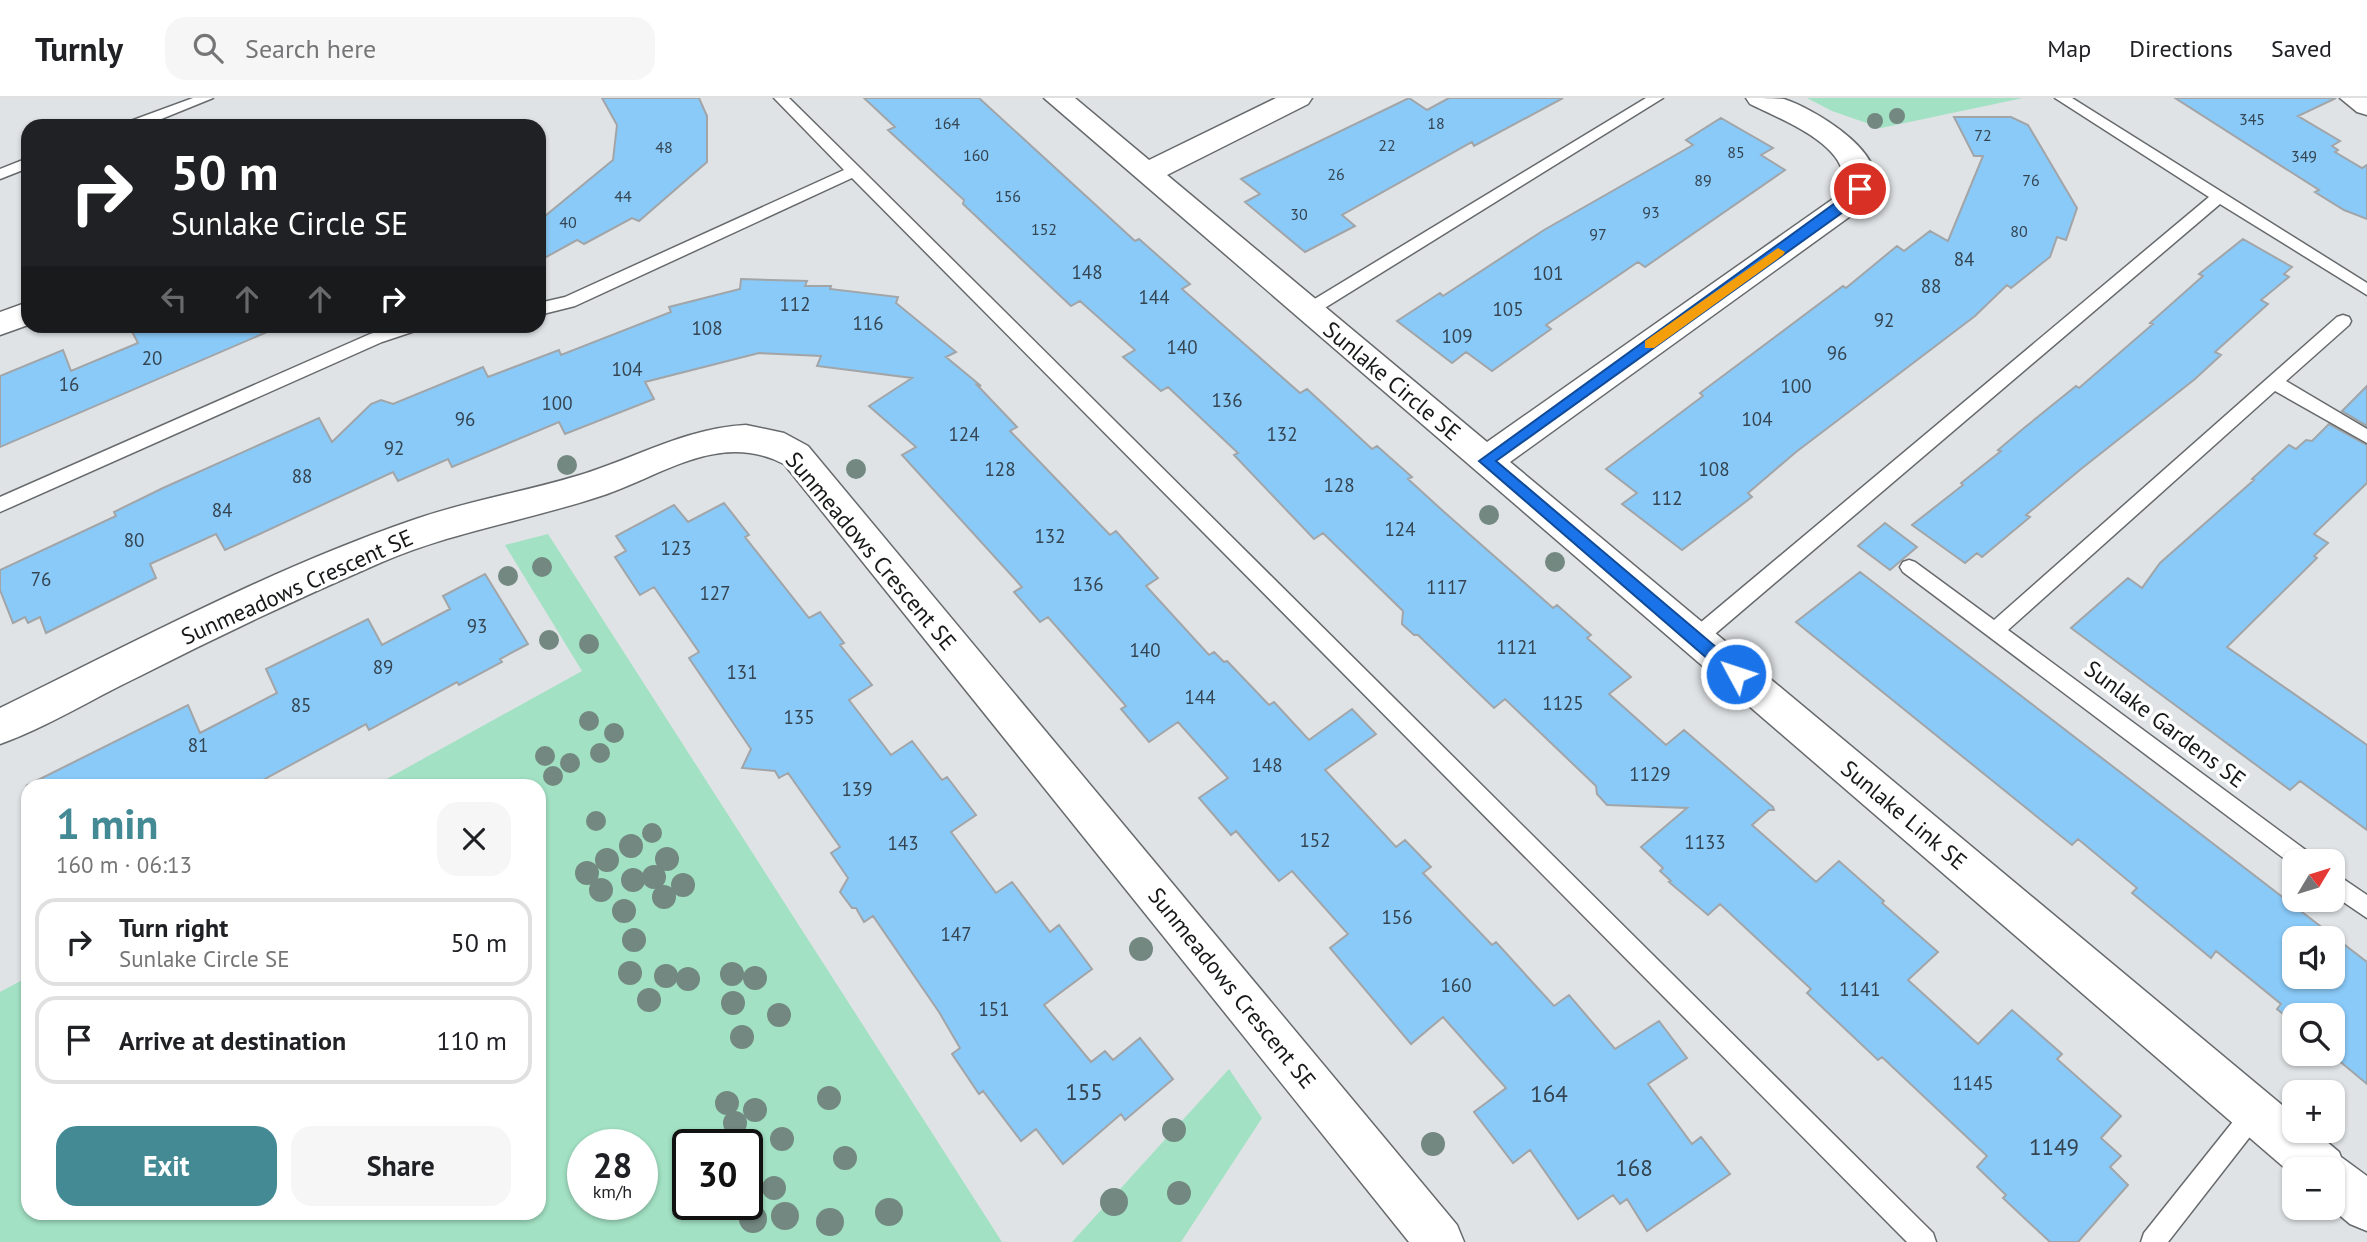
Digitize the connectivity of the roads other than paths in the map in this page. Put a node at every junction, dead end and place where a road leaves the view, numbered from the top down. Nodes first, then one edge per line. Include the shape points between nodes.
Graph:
1 (206, 98) edge
2 (781, 98) edge
3 (1058, 98) edge
4 (1298, 98) edge
5 (1656, 98) edge
6 (1760, 98) edge
7 (2062, 98) edge
8 (2354, 98) edge
9 (2367, 106) edge
10 (149, 119) edge
11 (21, 166) edge
12 (855, 171) junction
13 (1147, 173) junction
14 (0, 174) edge
15 (2219, 197) junction
16 (2367, 290) edge
17 (546, 307) edge
18 (1309, 310) junction
19 (21, 316) edge
20 (2343, 321) dead end
21 (0, 324) edge
22 (391, 333) edge
23 (2274, 382) junction
24 (2367, 437) edge
25 (1486, 461) junction
26 (0, 505) edge
27 (1909, 567) dead end
28 (1995, 629) junction
29 (1695, 639) junction
30 (0, 727) edge
31 (2288, 849) edge
32 (2345, 892) edge
33 (2367, 908) edge
34 (2255, 1112) junction
35 (2308, 1157) edge
36 (2345, 1188) edge
37 (2367, 1207) edge
38 (1440, 1242) edge
39 (1924, 1242) edge
40 (2153, 1242) edge

1 - 10 lane
2 - 12 lane
3 - 13 street, Sunlake Circle SE
4 - 13 street
5 - 18 lane
6 - 25 street via 1843,145 1863,178 1852,200
7 - 15 lane
8 - 9 street
11 - 14 lane
12 - 17 lane via 569,302
12 - 39 lane
13 - 18 street, Sunlake Circle SE
15 - 16 lane
15 - 29 lane
18 - 25 street, Sunlake Circle SE
19 - 21 street
20 - 23 lane
22 - 26 lane
23 - 24 lane
23 - 28 lane
25 - 29 street, Sunlake Link SE
27 - 28 lane, Sunlake Gardens SE
28 - 31 lane, Sunlake Gardens SE
29 - 34 street, Sunlake Link SE
30 - 38 street, Sunmeadows Crescent SE via 351,559 442,525 592,485 705,442 732,436 760,437 796,455
32 - 33 lane
34 - 35 street, Sunlake Link SE
34 - 40 lane
36 - 37 street

